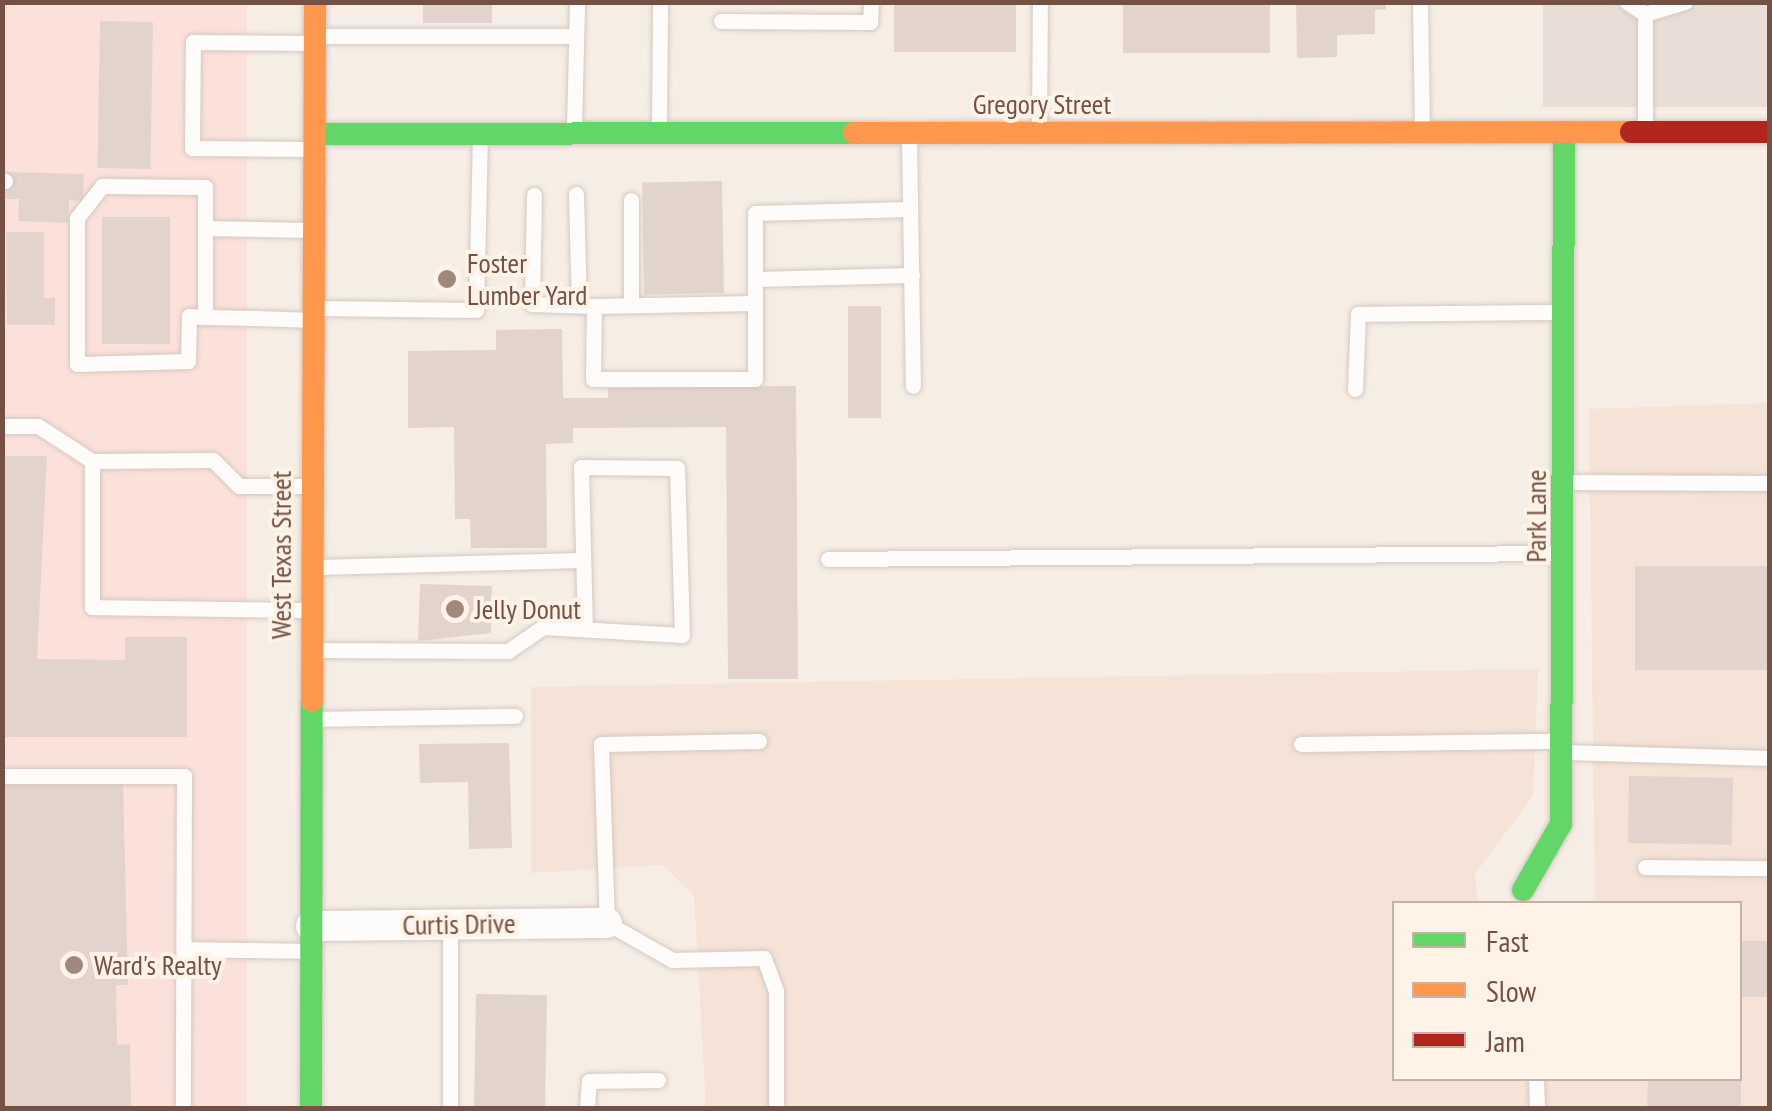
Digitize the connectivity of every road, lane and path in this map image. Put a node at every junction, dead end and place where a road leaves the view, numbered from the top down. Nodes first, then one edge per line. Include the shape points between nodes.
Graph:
1 (315, 2) edge
2 (576, 2) edge
3 (660, 2) edge
4 (871, 2) edge
5 (1040, 2) edge
6 (1420, 2) edge
7 (1626, 2) edge
8 (1686, 2) edge
9 (1646, 14) junction
10 (721, 21) dead end
11 (576, 36) junction
12 (315, 40) junction
13 (1422, 132) junction
14 (1564, 132) junction
15 (1645, 132) junction
16 (1770, 132) edge
17 (480, 134) junction
18 (574, 134) junction
19 (660, 134) junction
20 (909, 134) junction
21 (1039, 134) junction
22 (315, 142) junction
23 (84, 182) dead end
24 (102, 186) junction
25 (576, 194) dead end
26 (534, 196) dead end
27 (631, 200) dead end
28 (910, 208) junction
29 (206, 228) junction
30 (314, 230) junction
31 (912, 275) junction
32 (755, 279) junction
33 (755, 303) junction
34 (630, 304) junction
35 (586, 305) junction
36 (1566, 312) junction
37 (313, 314) junction
38 (206, 317) junction
39 (914, 386) dead end
40 (1355, 390) dead end
41 (2, 426) edge
42 (92, 461) junction
43 (1566, 482) junction
44 (1770, 483) edge
45 (311, 486) junction
46 (1567, 552) junction
47 (828, 559) dead end
48 (583, 560) junction
49 (311, 568) junction
50 (311, 610) junction
51 (585, 629) junction
52 (311, 650) junction
53 (516, 716) dead end
54 (311, 719) junction
55 (759, 741) dead end
56 (1301, 744) dead end
57 (1564, 746) junction
58 (1770, 758) edge
59 (2, 776) edge
60 (1646, 867) dead end
61 (1770, 868) edge
62 (1531, 888) edge
63 (606, 922) junction
64 (450, 924) junction
65 (311, 939) junction
66 (184, 949) junction
67 (658, 1080) dead end
68 (1536, 1081) edge
69 (184, 1108) edge
70 (310, 1108) edge
71 (450, 1108) edge
72 (587, 1108) edge
73 (776, 1108) edge
74 (1536, 1108) edge

1 - 12 street, West Texas Street
2 - 11 lane
3 - 19 lane
4 - 10 lane via 870,22
5 - 21 lane
6 - 13 lane
7 - 9 lane
8 - 9 lane
9 - 15 lane
11 - 12 lane
11 - 18 lane
12 - 22 street, West Texas Street
12 - 22 lane via 193,42 192,148
13 - 14 street, Gregory Street
13 - 21 street, Gregory Street
14 - 15 street, Gregory Street
14 - 36 street, Park Lane
15 - 16 street, Gregory Street
17 - 18 street, Gregory Street
17 - 22 street, Gregory Street
17 - 37 lane via 476,310
18 - 19 street, Gregory Street
19 - 20 street, Gregory Street
20 - 21 street, Gregory Street
20 - 28 lane
22 - 30 street, West Texas Street
23 - 24 lane
24 - 29 lane via 206,187
24 - 38 lane via 77,218 77,364 188,361 190,316
25 - 35 lane
26 - 35 lane via 532,304
27 - 34 lane
28 - 31 lane
28 - 32 lane via 755,213
29 - 30 lane
29 - 38 lane
30 - 37 street, West Texas Street
31 - 32 lane
31 - 39 lane
32 - 33 lane
33 - 34 lane
33 - 35 lane via 755,379 593,379
34 - 35 lane
36 - 40 lane via 1358,314
36 - 43 street, Park Lane
37 - 38 lane
37 - 45 street, West Texas Street
41 - 42 lane via 38,426
42 - 45 lane via 214,460 239,486
42 - 50 lane via 92,607
43 - 44 lane
43 - 46 street, Park Lane
45 - 49 street, West Texas Street
46 - 47 lane
46 - 57 street, Park Lane
48 - 49 lane
48 - 51 lane
48 - 51 lane via 581,466 677,468 682,635
49 - 50 street, West Texas Street
50 - 52 street, West Texas Street
51 - 52 lane via 542,627 508,651
52 - 54 street, West Texas Street
53 - 54 lane
54 - 65 street, West Texas Street
55 - 63 lane via 601,744
56 - 57 lane
57 - 58 lane
57 - 62 street, Park Lane via 1560,824
59 - 66 lane via 184,776
60 - 61 lane
63 - 64 street, Curtis Drive
63 - 73 lane via 672,960 764,958 776,991
64 - 65 street, Curtis Drive
64 - 71 lane
65 - 66 lane
65 - 70 street, West Texas Street
66 - 69 lane
67 - 72 lane via 589,1081
68 - 74 lane

